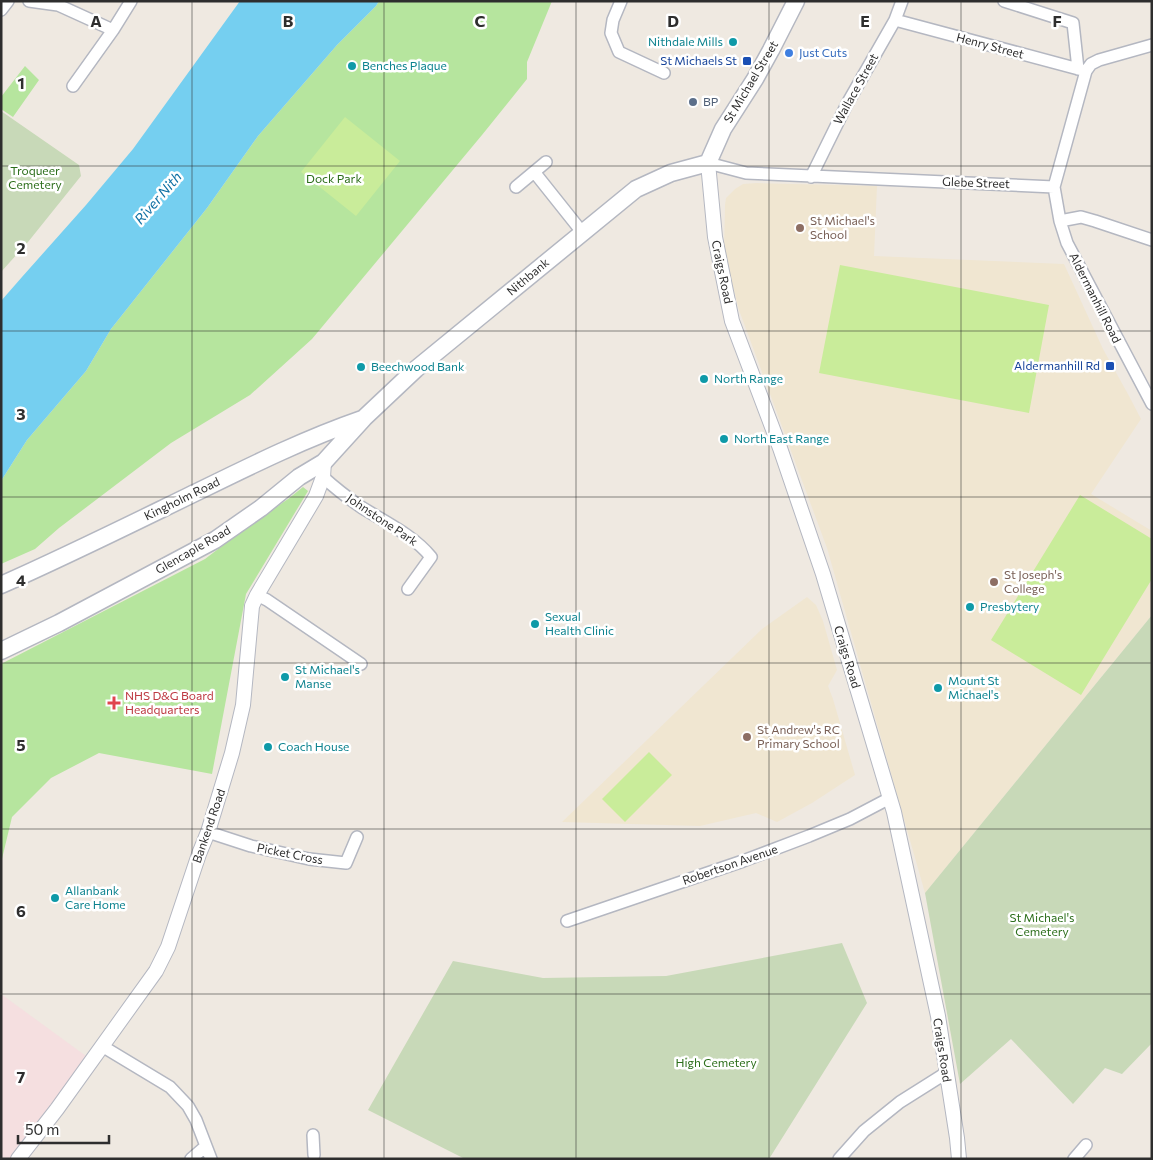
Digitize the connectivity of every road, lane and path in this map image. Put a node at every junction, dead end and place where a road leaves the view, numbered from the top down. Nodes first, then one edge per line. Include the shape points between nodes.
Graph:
1 (8, 1) edge
2 (29, 1) edge
3 (131, 1) edge
4 (621, 1) edge
5 (796, 1) edge
6 (902, 1) edge
7 (1004, 1) edge
8 (1, 10) edge
9 (895, 20) junction
10 (113, 30) junction
11 (1152, 45) edge
12 (1082, 70) junction
13 (664, 73) dead end
14 (73, 86) dead end
15 (546, 162) dead end
16 (708, 163) junction
17 (535, 173) junction
18 (811, 177) junction
19 (1054, 187) junction
20 (516, 188) dead end
21 (1060, 221) junction
22 (582, 232) junction
23 (1152, 240) edge
24 (1152, 404) edge
25 (364, 418) junction
26 (324, 470) junction
27 (1, 585) edge
28 (408, 589) dead end
29 (257, 595) junction
30 (1, 651) edge
31 (362, 664) dead end
32 (890, 798) junction
33 (208, 832) junction
34 (357, 837) dead end
35 (567, 921) dead end
36 (102, 1046) junction
37 (946, 1073) junction
38 (314, 1135) dead end
39 (1086, 1145) dead end
40 (206, 1146) junction
41 (314, 1158) edge
42 (18, 1159) edge
43 (191, 1159) edge
44 (211, 1159) edge
45 (839, 1159) edge
46 (959, 1159) edge
47 (1074, 1159) edge

1 - 8 street
2 - 10 street via 58,5
3 - 10 street
4 - 13 street via 610,33 619,52
5 - 16 main road, St Michael Street via 759,72 723,129
6 - 9 street, Wallace Street
7 - 12 street via 1073,23
9 - 12 street, Henry Street
9 - 18 street, Wallace Street via 847,104
10 - 14 street
11 - 12 street via 1099,60
12 - 19 street
15 - 17 street
16 - 18 street, Glebe Street via 746,173
16 - 22 main road, Nithbank via 671,173 636,189
16 - 32 street, Craigs Road via 715,237 732,321 823,574
17 - 20 street
17 - 22 street
18 - 19 street, Glebe Street
19 - 21 street, Aldermanhill Road
21 - 23 street via 1081,217
21 - 24 street, Aldermanhill Road via 1067,243
22 - 25 main road, Nithbank via 416,369
25 - 26 main road, Glencaple Road
25 - 27 main road, Kingholm Road via 246,468
26 - 28 street, Johnstone Park via 360,506 395,527 431,557
26 - 29 street, Bankend Road via 316,496
26 - 30 main road, Glencaple Road via 300,477 215,540
29 - 31 street
29 - 33 street, Bankend Road via 252,606 243,705
32 - 35 street, Robertson Avenue via 809,836
32 - 37 street, Craigs Road via 938,1016
33 - 34 street, Picket Cross via 251,846 309,859 346,863
33 - 36 street, Bankend Road via 156,971
36 - 40 street via 170,1087 188,1106
36 - 42 street, Bankend Road
37 - 45 street via 900,1102 864,1131
37 - 46 street, Craigs Road
38 - 41 street
39 - 47 street
40 - 43 street
40 - 44 street

